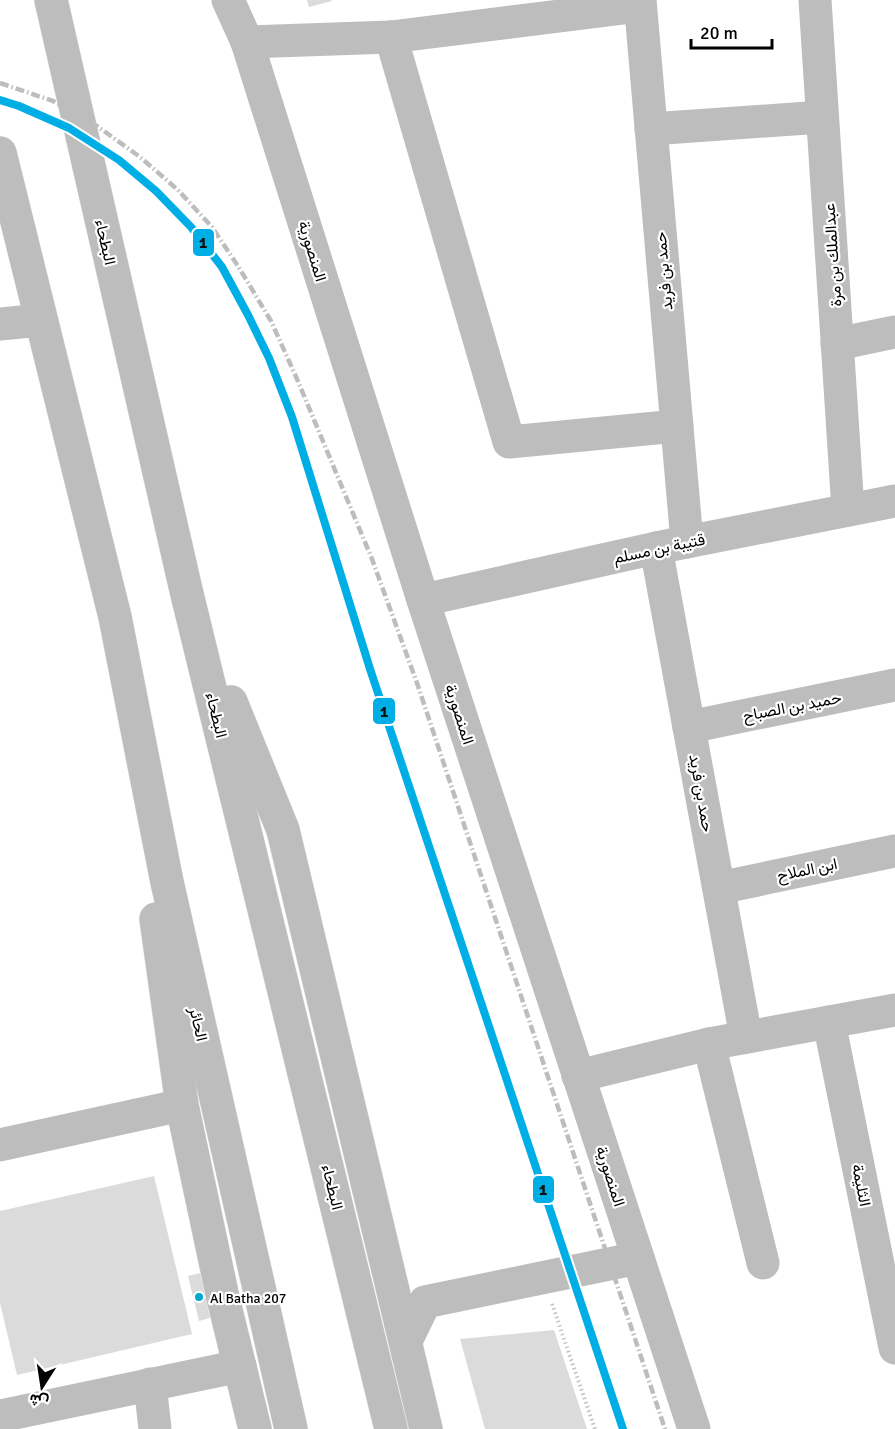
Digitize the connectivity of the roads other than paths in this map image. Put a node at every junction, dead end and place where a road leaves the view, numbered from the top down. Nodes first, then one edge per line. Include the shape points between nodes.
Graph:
1 (51, 0) edge
2 (228, 0) edge
3 (815, 0) edge
4 (640, 3) edge
5 (579, 7) edge
6 (530, 10) edge
7 (392, 37) junction
8 (247, 42) junction
9 (822, 117) junction
10 (651, 129) junction
11 (2, 167) edge
12 (41, 320) junction
13 (0, 324) edge
14 (895, 332) edge
15 (837, 344) junction
16 (677, 426) junction
17 (895, 501) edge
18 (848, 510) junction
19 (672, 545) junction
20 (186, 590) junction
21 (423, 600) junction
22 (115, 617) junction
23 (895, 685) edge
24 (689, 727) junction
25 (895, 851) edge
26 (719, 888) junction
27 (895, 1010) edge
28 (829, 1022) junction
29 (746, 1037) junction
30 (709, 1044) junction
31 (578, 1076) junction
32 (182, 1105) junction
33 (0, 1145) edge
34 (638, 1258) junction
35 (763, 1263) dead end
36 (406, 1341) junction
37 (895, 1348) edge
38 (240, 1366) junction
39 (150, 1384) junction
40 (0, 1416) edge
41 (155, 1429) edge
42 (255, 1429) edge
43 (291, 1429) edge
44 (392, 1429) edge
45 (426, 1429) edge
46 (694, 1429) edge

1 - 20 street, البطحاء
2 - 8 street, المنصورية
3 - 9 street, عبدالملك بن مرة
4 - 5 street
4 - 10 street, حمد بن فريد
5 - 6 street
6 - 7 street
7 - 8 street
7 - 16 street via 509,442
8 - 21 street, المنصورية
9 - 10 street
9 - 15 street, عبدالملك بن مرة
10 - 16 street, حمد بن فريد
11 - 12 street
12 - 13 street
12 - 22 street
14 - 15 street
15 - 18 street, عبدالملك بن مرة
16 - 19 street, حمد بن فريد
17 - 18 street, قتيبة بن مسلم
18 - 19 street, قتيبة بن مسلم
19 - 21 street, قتيبة بن مسلم
19 - 24 street, حمد بن فريد
20 - 36 street via 283,831
20 - 44 street, البطحاء
21 - 31 street, المنصورية
22 - 32 street
22 - 43 street, الحائر via 167,882
23 - 24 street, حميد بن الصباح
24 - 26 street, حمد بن فريد
25 - 26 street, ابن الملاح
26 - 29 street, حمد بن فريد
27 - 28 street
28 - 29 street
28 - 37 street, الثليمة
29 - 30 street
30 - 31 street
30 - 35 street
31 - 34 street, المنصورية
32 - 33 street
32 - 38 street
34 - 36 street via 425,1302
34 - 46 street, المنصورية
36 - 45 street
38 - 39 street
38 - 42 street
39 - 40 street
39 - 41 street

